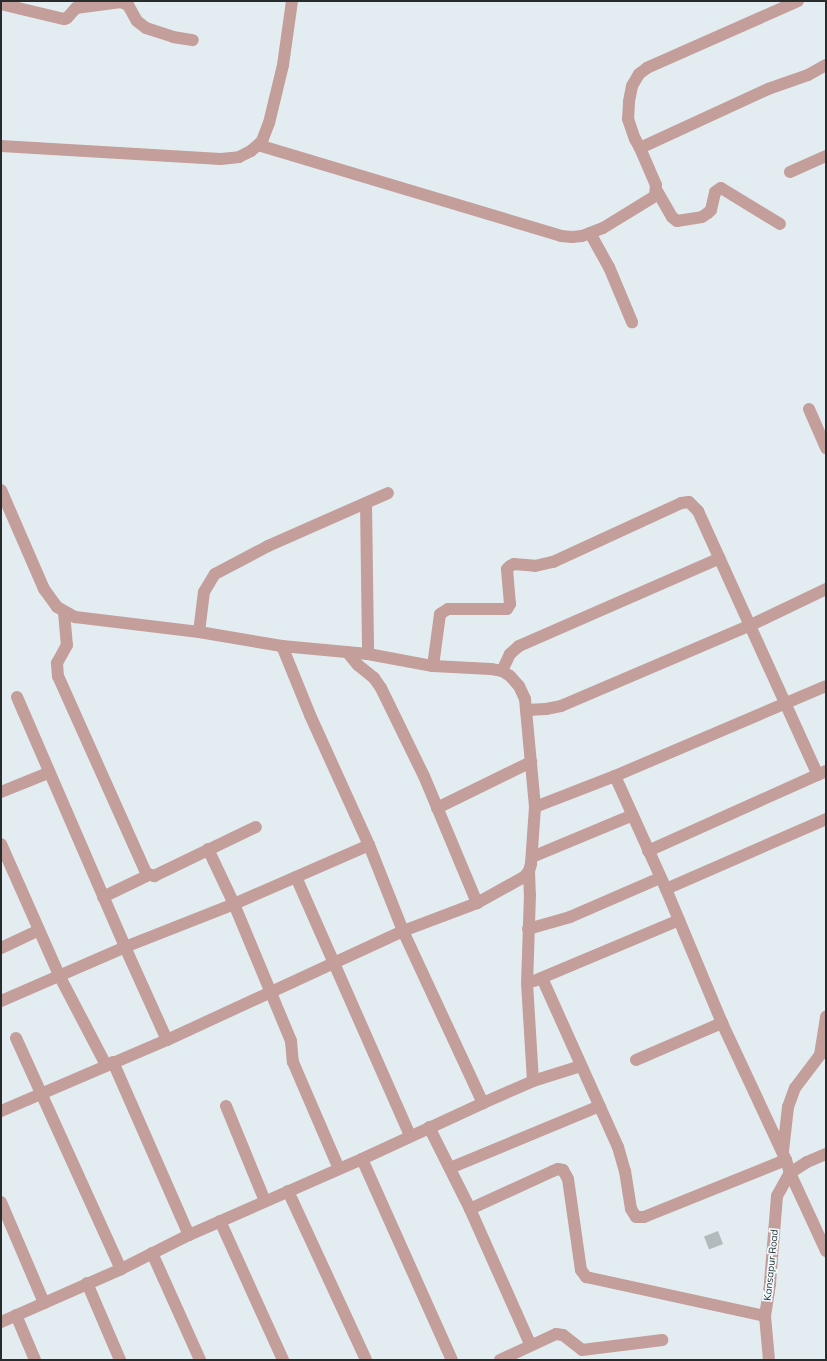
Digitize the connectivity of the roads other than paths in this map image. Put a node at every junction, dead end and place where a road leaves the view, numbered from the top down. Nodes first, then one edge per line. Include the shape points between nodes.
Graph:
1 (292, 1) edge
2 (798, 1) edge
3 (1, 4) edge
4 (193, 40) dead end
5 (825, 67) edge
6 (258, 145) junction
7 (1, 146) edge
8 (640, 148) junction
9 (826, 156) edge
10 (790, 172) dead end
11 (657, 191) junction
12 (780, 224) dead end
13 (590, 233) junction
14 (632, 322) dead end
15 (808, 409) dead end
16 (826, 448) edge
17 (1, 490) edge
18 (388, 493) dead end
19 (366, 503) junction
20 (720, 558) junction
21 (826, 589) edge
22 (64, 612) junction
23 (751, 625) junction
24 (199, 632) junction
25 (282, 646) junction
26 (346, 652) junction
27 (368, 654) junction
28 (433, 666) junction
29 (502, 671) junction
30 (826, 686) edge
31 (16, 698) dead end
32 (786, 703) junction
33 (526, 710) junction
34 (531, 762) junction
35 (48, 773) junction
36 (822, 773) edge
37 (615, 776) junction
38 (1, 792) edge
39 (534, 807) junction
40 (437, 808) junction
41 (633, 815) junction
42 (826, 819) edge
43 (256, 827) dead end
44 (1, 844) edge
45 (369, 845) junction
46 (208, 849) junction
47 (648, 851) junction
48 (532, 857) junction
49 (6, 869) edge
50 (529, 871) junction
51 (149, 875) junction
52 (296, 877) junction
53 (660, 878) junction
54 (666, 889) junction
55 (103, 897) junction
56 (477, 903) junction
57 (234, 904) junction
58 (679, 920) junction
59 (528, 929) junction
60 (39, 930) junction
61 (403, 931) junction
62 (125, 947) junction
63 (1, 948) edge
64 (333, 963) junction
65 (60, 977) junction
66 (542, 978) junction
67 (527, 983) junction
68 (270, 992) junction
69 (1, 1001) edge
70 (826, 1016) edge
71 (722, 1023) junction
72 (16, 1038) dead end
73 (167, 1040) junction
74 (636, 1060) dead end
75 (109, 1064) junction
76 (581, 1066) junction
77 (533, 1081) junction
78 (40, 1093) junction
79 (483, 1103) junction
80 (226, 1106) dead end
81 (600, 1106) junction
82 (1, 1111) edge
83 (429, 1127) junction
84 (410, 1136) junction
85 (826, 1154) edge
86 (785, 1157) junction
87 (362, 1159) junction
88 (450, 1168) junction
89 (339, 1169) junction
90 (790, 1173) junction
91 (288, 1191) junction
92 (265, 1201) junction
93 (1, 1202) edge
94 (470, 1209) junction
95 (220, 1221) junction
96 (189, 1235) junction
97 (826, 1252) edge
98 (152, 1253) junction
99 (121, 1268) junction
100 (87, 1283) junction
101 (44, 1302) junction
102 (16, 1315) junction
103 (765, 1316) junction
104 (1, 1322) edge
105 (662, 1340) dead end
106 (530, 1344) junction
107 (35, 1360) edge
108 (120, 1360) edge
109 (200, 1360) edge
110 (283, 1360) edge
111 (366, 1360) edge
112 (452, 1360) edge
113 (500, 1360) edge
114 (769, 1360) edge

1 - 6 street via 283,65 266,132
2 - 8 street via 647,68 639,74 632,86 628,119
3 - 4 street via 64,20 76,8 121,2 128,5 137,21 146,28
5 - 8 street via 768,89
6 - 7 street via 239,157 220,159
6 - 13 street via 561,236 572,237
8 - 11 street
9 - 10 street
11 - 12 street via 676,221 708,214 715,192 722,188
11 - 13 street via 652,199 604,228
13 - 14 street via 609,267
15 - 16 street
17 - 22 street via 44,589 57,607
18 - 19 street
19 - 24 street via 268,546 215,574 204,592
19 - 27 street
20 - 23 street
20 - 28 street via 698,511 686,502 553,562 535,566 512,564 507,569 510,604 507,609 448,609 440,614
20 - 29 street via 519,646 510,654
21 - 23 street
22 - 24 street via 75,617
22 - 51 street via 67,645 57,663 58,676 143,869
23 - 32 street
23 - 33 street via 561,706
24 - 25 street
25 - 26 street
25 - 45 street
26 - 27 street
26 - 40 street via 381,688
27 - 28 street
28 - 29 street
29 - 33 street via 519,686 525,699
30 - 32 street
31 - 35 street
32 - 36 street
32 - 37 street
33 - 34 street
34 - 39 street
34 - 40 street
35 - 38 street
35 - 55 street
36 - 47 street
37 - 39 street
37 - 41 street
39 - 48 street
40 - 56 street
41 - 47 street
41 - 48 street
42 - 54 street
43 - 46 street
44 - 49 street
45 - 52 street
45 - 61 street
46 - 51 street via 154,876
46 - 57 street
47 - 53 street
48 - 50 street
49 - 60 street
50 - 56 street via 524,877
50 - 59 street
51 - 55 street
52 - 57 street
52 - 64 street
53 - 54 street
53 - 59 street via 570,917
54 - 58 street
55 - 62 street
56 - 61 street
57 - 62 street
57 - 68 street
58 - 66 street
58 - 71 street
59 - 67 street
60 - 63 street
60 - 65 street
61 - 64 street
61 - 79 street
62 - 65 street
62 - 73 street
64 - 68 street
64 - 84 street
65 - 69 street
65 - 75 street
66 - 67 street
66 - 76 street
67 - 77 street
68 - 73 street
68 - 89 street via 291,1041 293,1062
70 - 86 street via 820,1055 795,1088 788,1107
71 - 74 street
71 - 86 street
72 - 78 street
73 - 75 street
75 - 78 street
75 - 96 street
76 - 77 street
76 - 81 street
77 - 79 street
78 - 82 street
78 - 99 street
79 - 83 street
80 - 92 street
81 - 86 street via 622,1160 631,1209 638,1218
81 - 88 street
83 - 84 street
83 - 88 street
84 - 87 street
85 - 90 street
86 - 90 street
87 - 89 street
87 - 112 street
88 - 94 street
89 - 91 street
90 - 97 street
90 - 103 street, Kansapur Road via 777,1196
91 - 92 street
91 - 111 street
92 - 95 street
93 - 101 street
94 - 103 street via 553,1171 563,1170 568,1179 581,1270 586,1277
94 - 106 street
95 - 96 street
95 - 110 street
96 - 98 street
98 - 99 street
98 - 109 street
99 - 100 street
100 - 101 street
100 - 108 street
101 - 102 street
102 - 104 street
102 - 107 street
103 - 114 street, Kansapur Road
105 - 106 street via 582,1350 563,1335 556,1334
106 - 113 street

